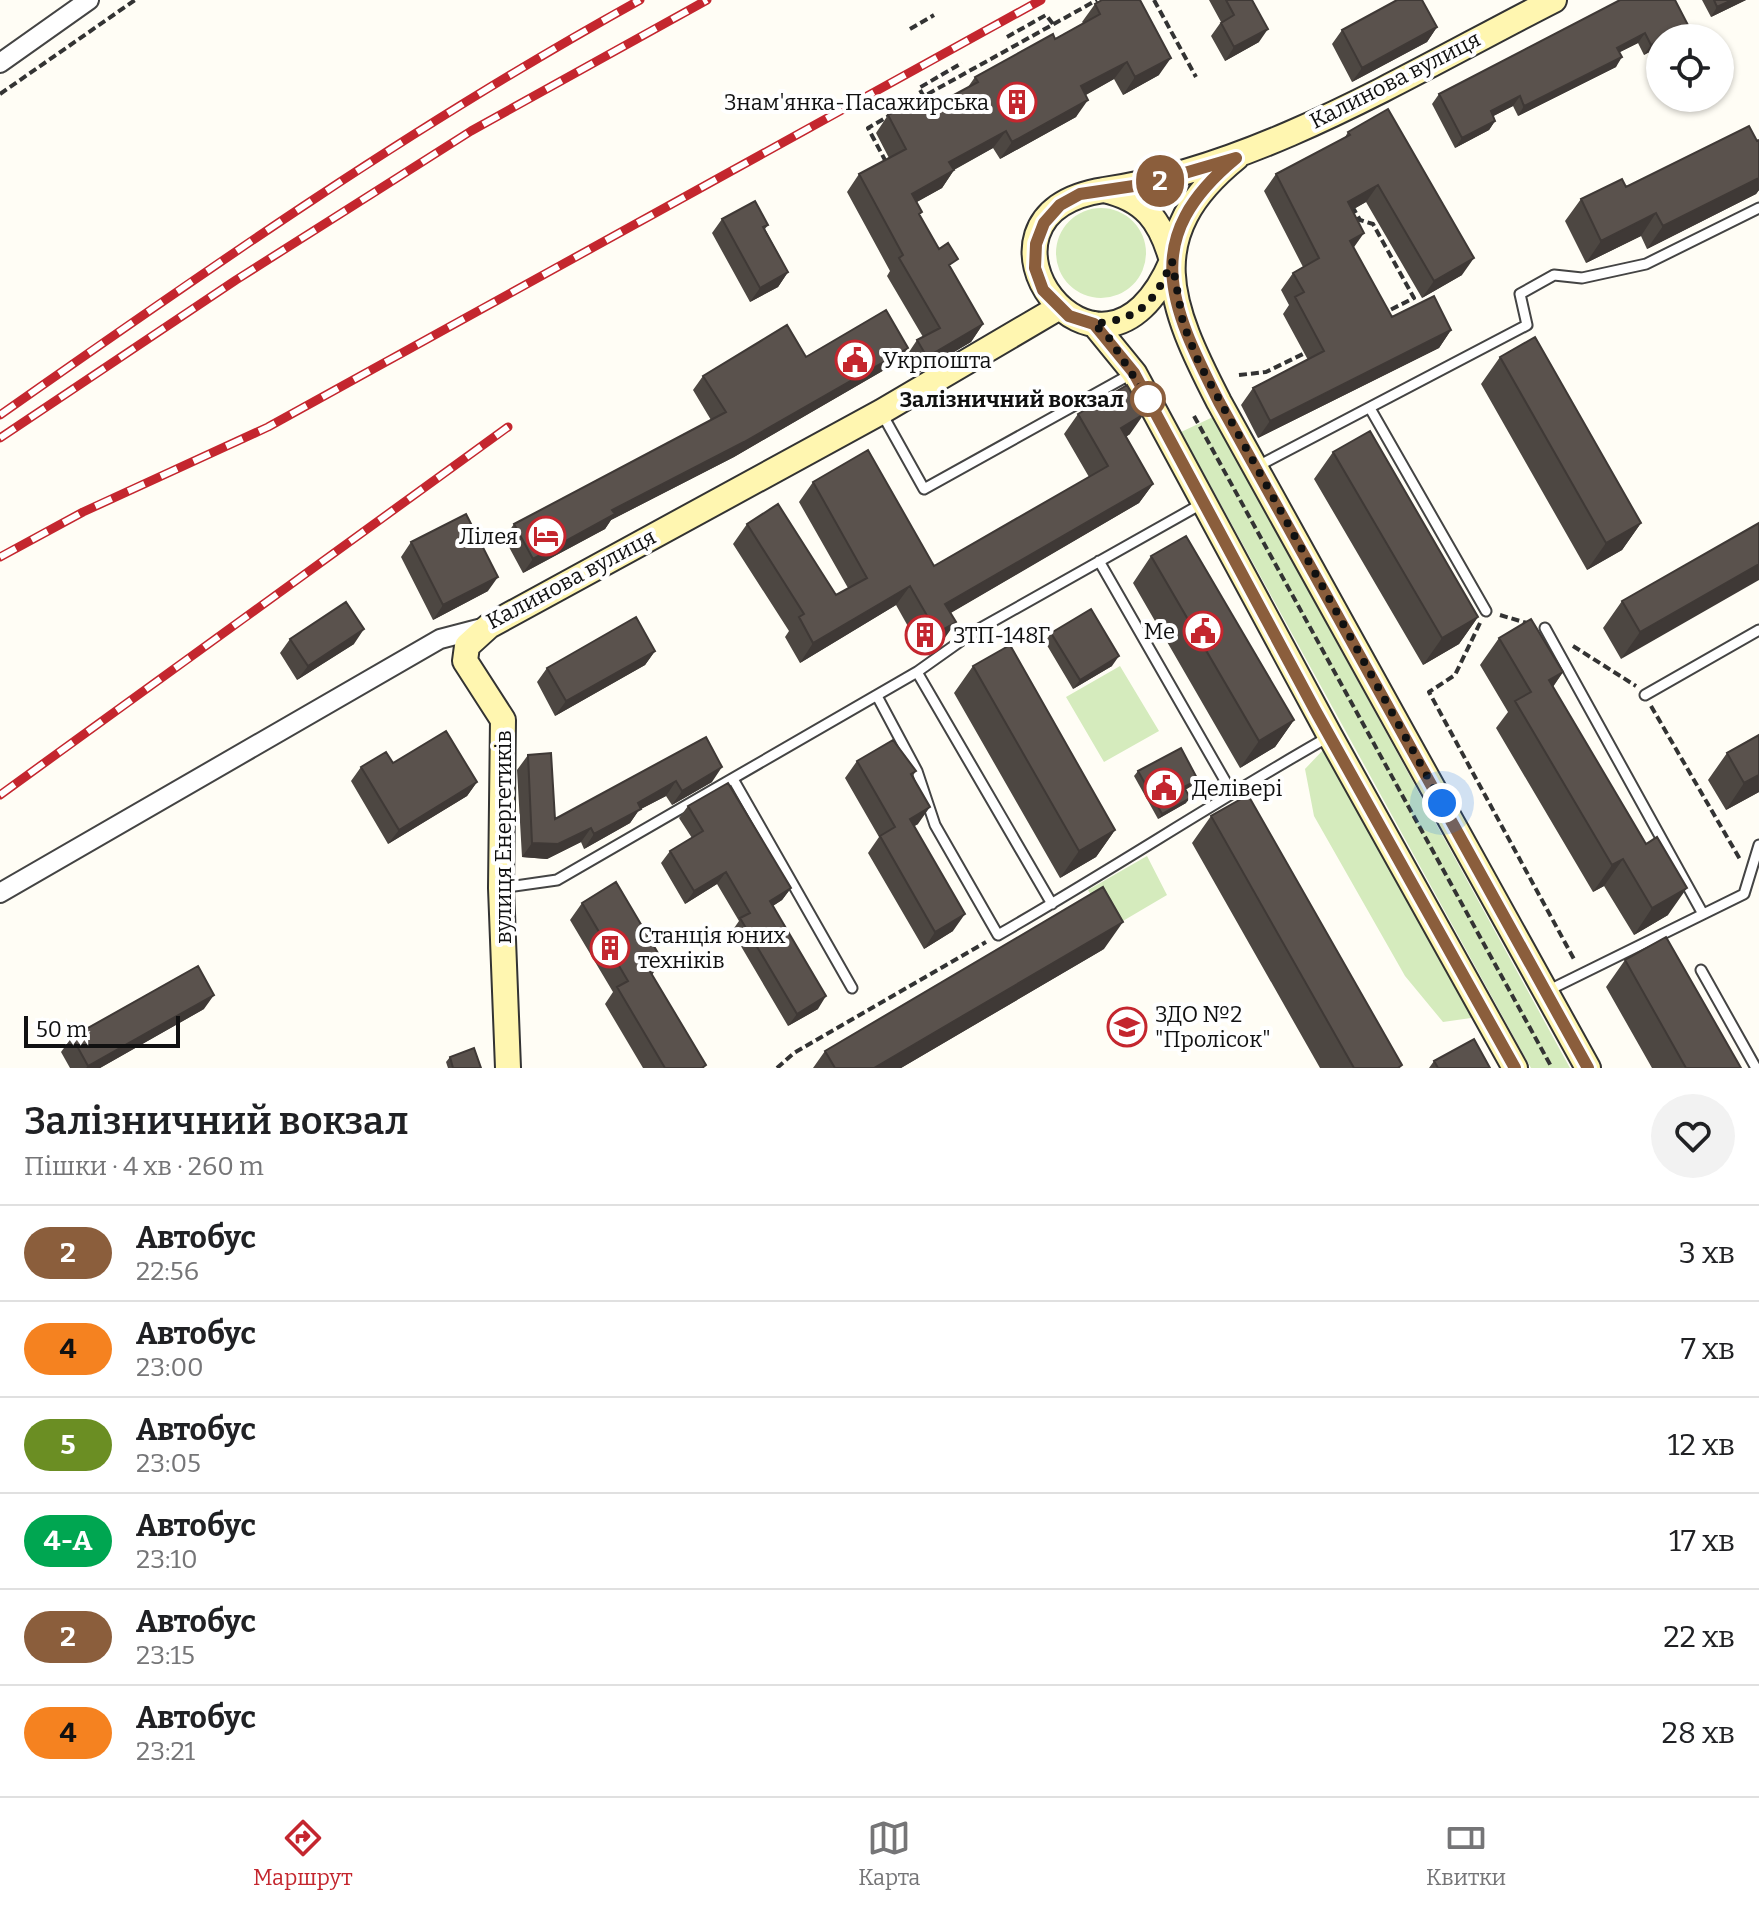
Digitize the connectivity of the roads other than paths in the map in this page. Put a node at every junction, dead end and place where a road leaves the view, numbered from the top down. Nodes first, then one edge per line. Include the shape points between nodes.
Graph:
1 (89, 0) edge
2 (1554, 0) edge
3 (0, 63) edge
4 (1236, 158) junction
5 (1104, 190) junction
6 (1759, 208) edge
7 (1172, 261) junction
8 (1058, 308) junction
9 (1094, 324) junction
10 (1527, 325) junction
11 (1534, 339) edge
12 (1134, 373) junction
13 (1371, 410) junction
14 (881, 412) junction
15 (1256, 467) junction
16 (1203, 503) junction
17 (1099, 561) junction
18 (1486, 611) road end
19 (489, 626) junction
20 (1545, 628) road end
21 (1759, 630) edge
22 (917, 672) junction
23 (1645, 695) road end
24 (877, 696) junction
25 (1330, 736) junction
26 (733, 779) junction
27 (1231, 791) junction
28 (1759, 845) edge
29 (501, 888) junction
30 (0, 893) edge
31 (1052, 904) junction
32 (1703, 914) junction
33 (1701, 970) dead end
34 (852, 988) dead end
35 (1547, 991) junction
36 (508, 1068) edge
37 (1515, 1068) edge
38 (1588, 1068) edge
39 (1756, 1068) edge

1 - 3 street
2 - 4 street, Калинова вулиця
4 - 5 street via 1147,184
4 - 7 street via 1190,203
5 - 7 street via 1123,194 1156,218
5 - 8 street via 1060,205 1040,233 1035,268 1043,290
6 - 10 lane via 1646,264 1582,278 1554,275 1520,294
7 - 9 street via 1150,303 1125,320
7 - 15 street via 1183,323 1199,363
8 - 9 street
8 - 14 street, Калинова вулиця
9 - 12 street
10 - 11 lane
10 - 13 lane
12 - 14 lane via 924,489
12 - 16 street
13 - 15 lane
13 - 18 lane
14 - 19 street, Калинова вулиця
15 - 35 street
16 - 17 lane
16 - 25 street
17 - 22 lane via 972,633
17 - 27 lane
19 - 29 street, вулиця Енергетиків via 467,646 465,661 503,720
19 - 30 street, Калинова вулиця via 440,639
20 - 32 lane
21 - 23 lane
22 - 24 lane
22 - 31 lane
24 - 26 lane
24 - 31 lane via 917,771 935,825 998,935
25 - 27 lane
25 - 37 street
26 - 29 lane via 557,880
26 - 34 lane
27 - 31 lane
28 - 32 lane via 1744,894
29 - 36 street, вулиця Енергетиків
32 - 35 lane
33 - 39 lane
35 - 38 street

